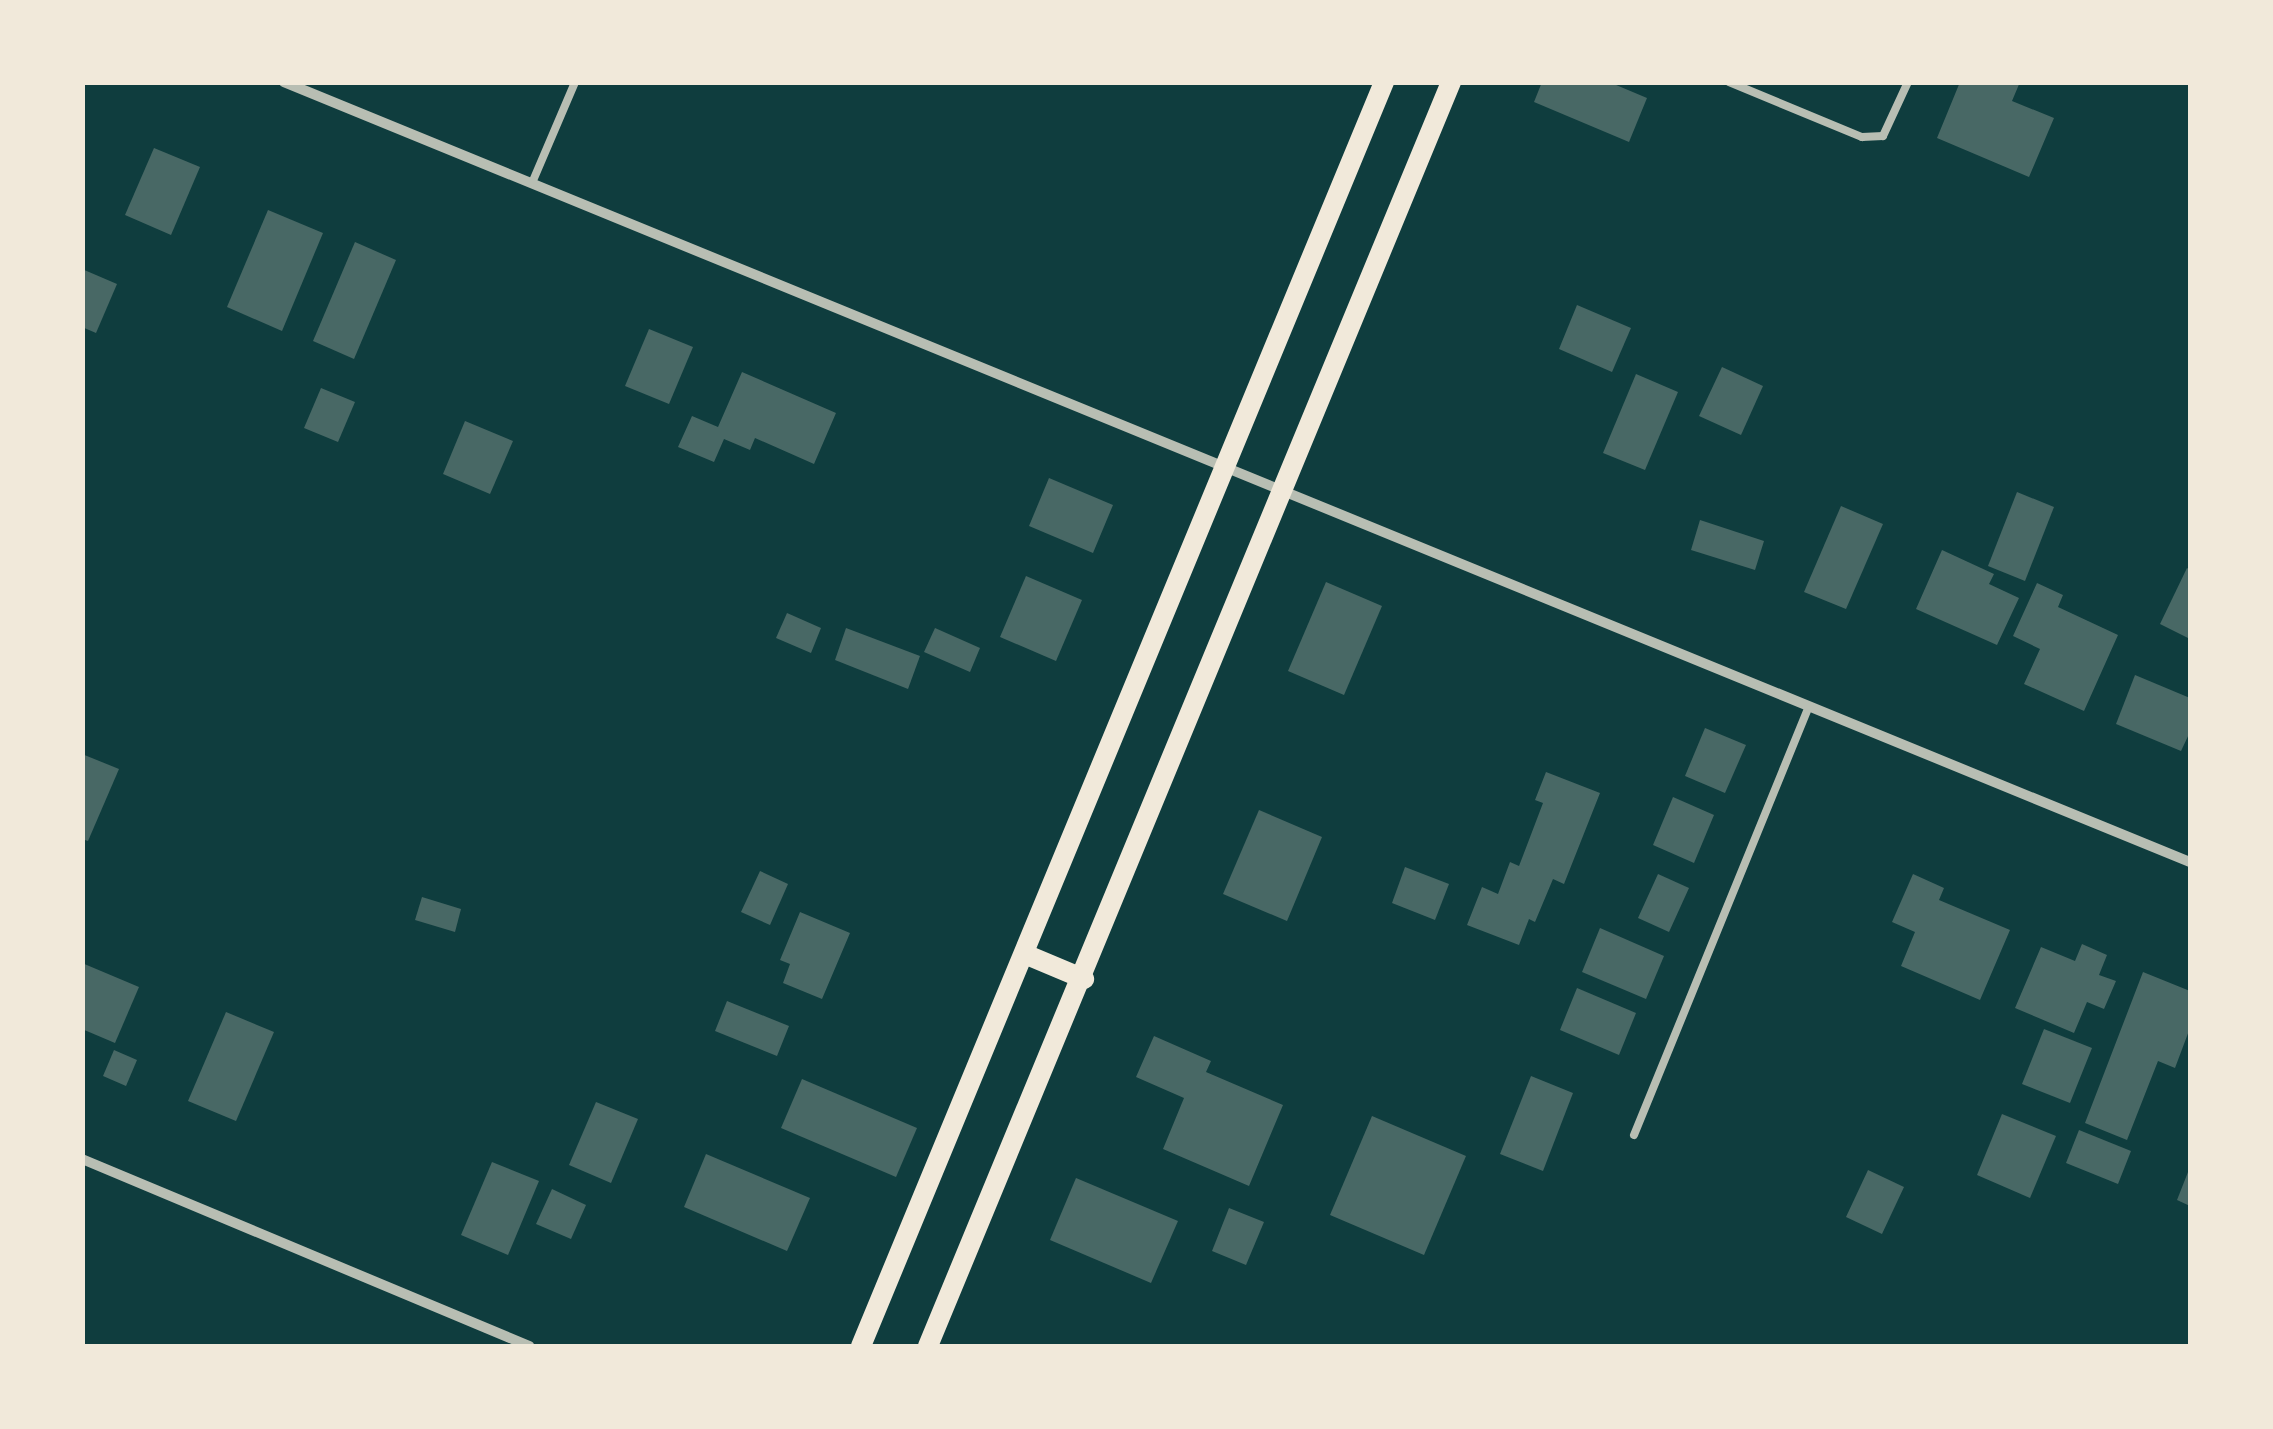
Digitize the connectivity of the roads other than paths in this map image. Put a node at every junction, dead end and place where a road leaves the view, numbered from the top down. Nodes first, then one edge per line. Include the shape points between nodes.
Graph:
1 (284, 82) edge
2 (575, 82) edge
3 (1384, 82) edge
4 (1451, 82) edge
5 (1729, 82) edge
6 (1908, 82) edge
7 (532, 184) junction
8 (1225, 466) junction
9 (1282, 490) junction
10 (1810, 706) junction
11 (2190, 862) edge
12 (1027, 955) junction
13 (1084, 979) junction
14 (1634, 1136) dead end
15 (82, 1159) edge
16 (530, 1346) edge
17 (862, 1346) edge
18 (928, 1346) edge

1 - 7 street
2 - 7 lane
3 - 8 main road
4 - 9 main road
5 - 6 lane via 1862,136 1883,136
7 - 8 street
8 - 9 street
8 - 12 main road
9 - 10 street
9 - 13 main road
10 - 11 street
10 - 14 lane
12 - 13 main road
12 - 17 main road
13 - 18 main road
15 - 16 street

